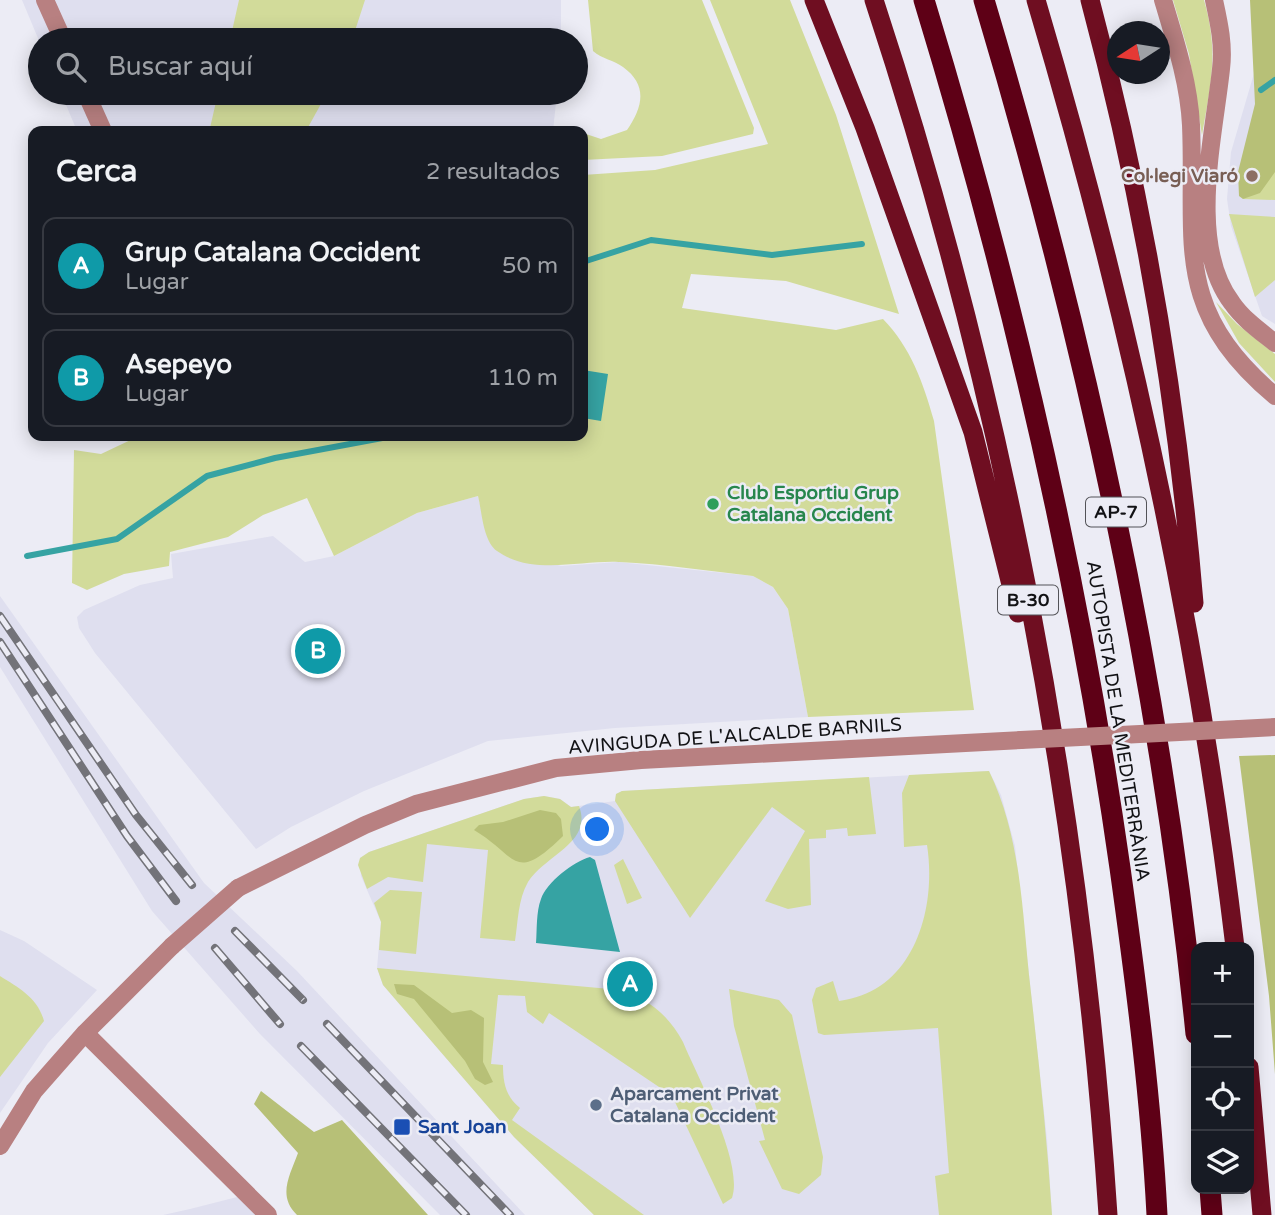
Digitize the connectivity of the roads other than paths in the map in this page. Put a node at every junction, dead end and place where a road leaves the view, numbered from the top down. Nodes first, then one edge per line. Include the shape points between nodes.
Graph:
1 (45, 0) edge
2 (814, 0) edge
3 (874, 0) edge
4 (924, 0) edge
5 (984, 0) edge
6 (1036, 0) edge
7 (1090, 0) edge
8 (1163, 0) edge
9 (1214, 0) edge
10 (58, 28) edge
11 (91, 105) edge
12 (101, 126) edge
13 (1275, 343) edge
14 (1275, 396) edge
15 (1196, 670) junction
16 (1275, 727) edge
17 (1055, 754) junction
18 (1234, 942) edge
19 (1192, 1005) edge
20 (85, 1033) junction
21 (1249, 1068) edge
22 (0, 1146) edge
23 (1210, 1194) edge
24 (268, 1215) edge
25 (1108, 1215) edge
26 (1157, 1215) edge
27 (1212, 1215) edge
28 (1262, 1215) edge

1 - 10 street
2 - 17 highway, B-30 via 865,128 973,432
3 - 17 highway, B-30 via 932,192 979,372
4 - 26 highway, AUTOPISTA DE LA MEDITERRÀNIA / AP-7 via 978,177 1072,580 1135,971
5 - 19 highway, AUTOPISTA DE LA MEDITERRÀNIA / AP-7 via 1054,243 1122,542 1163,778
6 - 15 highway via 1138,381
7 - 15 highway via 1131,161 1168,360 1184,482
8 - 14 street via 1191,122 1190,230 1197,285 1223,339
9 - 13 street via 1222,51 1209,166 1213,261 1231,303
11 - 12 street
15 - 18 highway
16 - 20 street, AVINGUDA DE L'ALCALDE BARNILS, bridge via 556,768 416,804 238,888
17 - 25 highway, B-30 via 1082,942
20 - 22 street, AVINGUDA DE L'ALCALDE BARNILS via 34,1091
20 - 24 street
21 - 28 highway
23 - 27 highway

